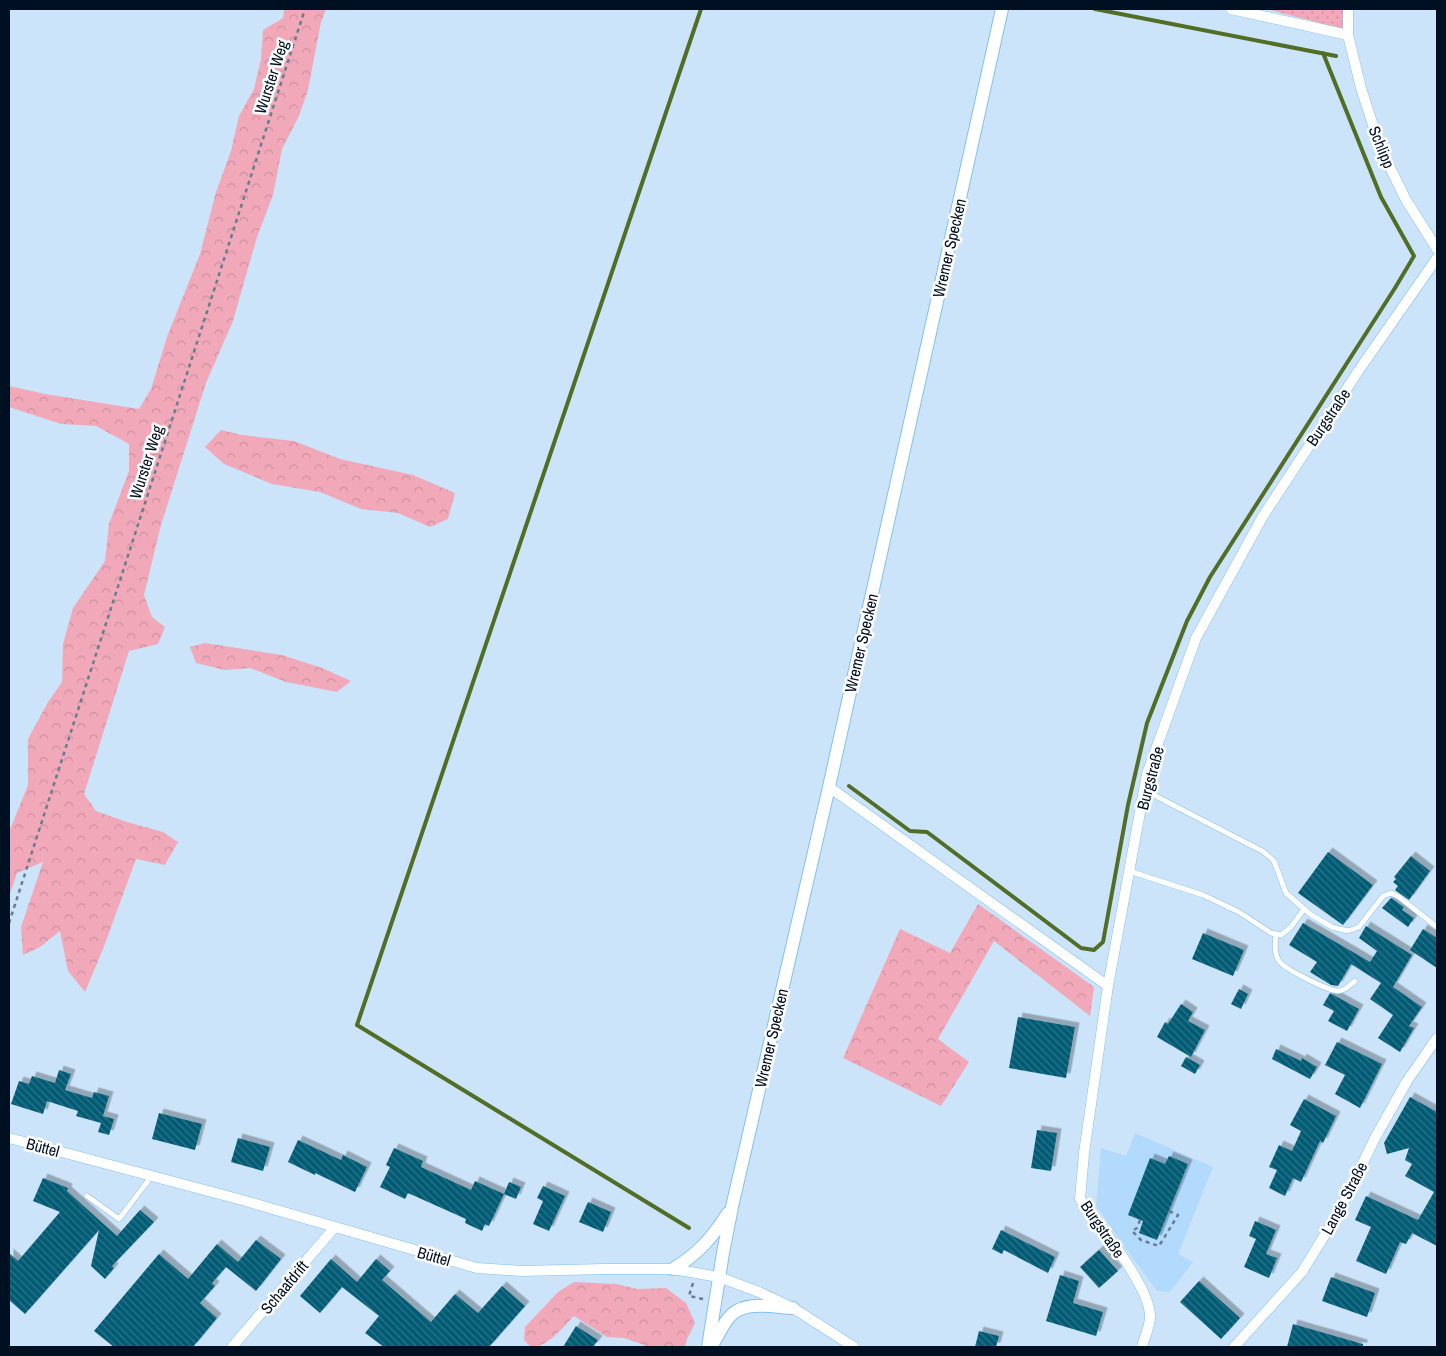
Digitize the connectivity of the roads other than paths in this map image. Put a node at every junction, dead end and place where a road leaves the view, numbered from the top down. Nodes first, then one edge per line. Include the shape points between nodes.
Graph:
1 (1002, 9) edge
2 (1231, 9) edge
3 (1348, 9) edge
4 (1348, 35) junction
5 (1437, 249) edge
6 (1437, 258) edge
7 (829, 787) junction
8 (1144, 790) junction
9 (1129, 872) junction
10 (1304, 909) junction
11 (1437, 927) edge
12 (1276, 934) junction
13 (1355, 982) dead end
14 (1108, 986) junction
15 (1437, 1038) edge
16 (9, 1138) edge
17 (151, 1176) junction
18 (87, 1196) dead end
19 (732, 1207) junction
20 (335, 1227) junction
21 (673, 1269) junction
22 (719, 1277) junction
23 (793, 1308) junction
24 (232, 1347) edge
25 (710, 1347) edge
26 (854, 1347) edge
27 (1143, 1347) edge
28 (1234, 1347) edge

1 - 7 street, Wremer Specken
2 - 4 street
3 - 4 street, Schlipp
4 - 5 street, Schlipp via 1380,147 1406,200
6 - 8 street, Burgstraße via 1263,516 1196,638
7 - 14 street
7 - 19 street, Wremer Specken
8 - 9 street, Burgstraße
8 - 10 lane via 1264,852 1274,861 1286,893
9 - 12 lane via 1203,895
9 - 14 street, Burgstraße
10 - 11 lane via 1332,927 1348,930 1359,927 1383,896 1391,893
10 - 12 lane via 1291,927 1281,935
12 - 13 lane via 1275,950 1279,962 1339,992
14 - 27 street, Burgstraße via 1080,1200 1145,1293 1150,1318
15 - 28 street, Lange Straße via 1407,1082 1340,1210 1302,1272
16 - 17 street, Büttel
17 - 18 lane via 119,1219
17 - 20 street, Büttel
19 - 21 street via 701,1249
19 - 22 street, Wremer Specken
20 - 21 street, Büttel via 476,1268 522,1271
20 - 24 street, Schaafdrift
21 - 22 street, Büttel
22 - 23 street, Büttel
22 - 25 street, Wremer Specken
23 - 25 street via 749,1306 738,1309 728,1318
23 - 26 street, Büttel

